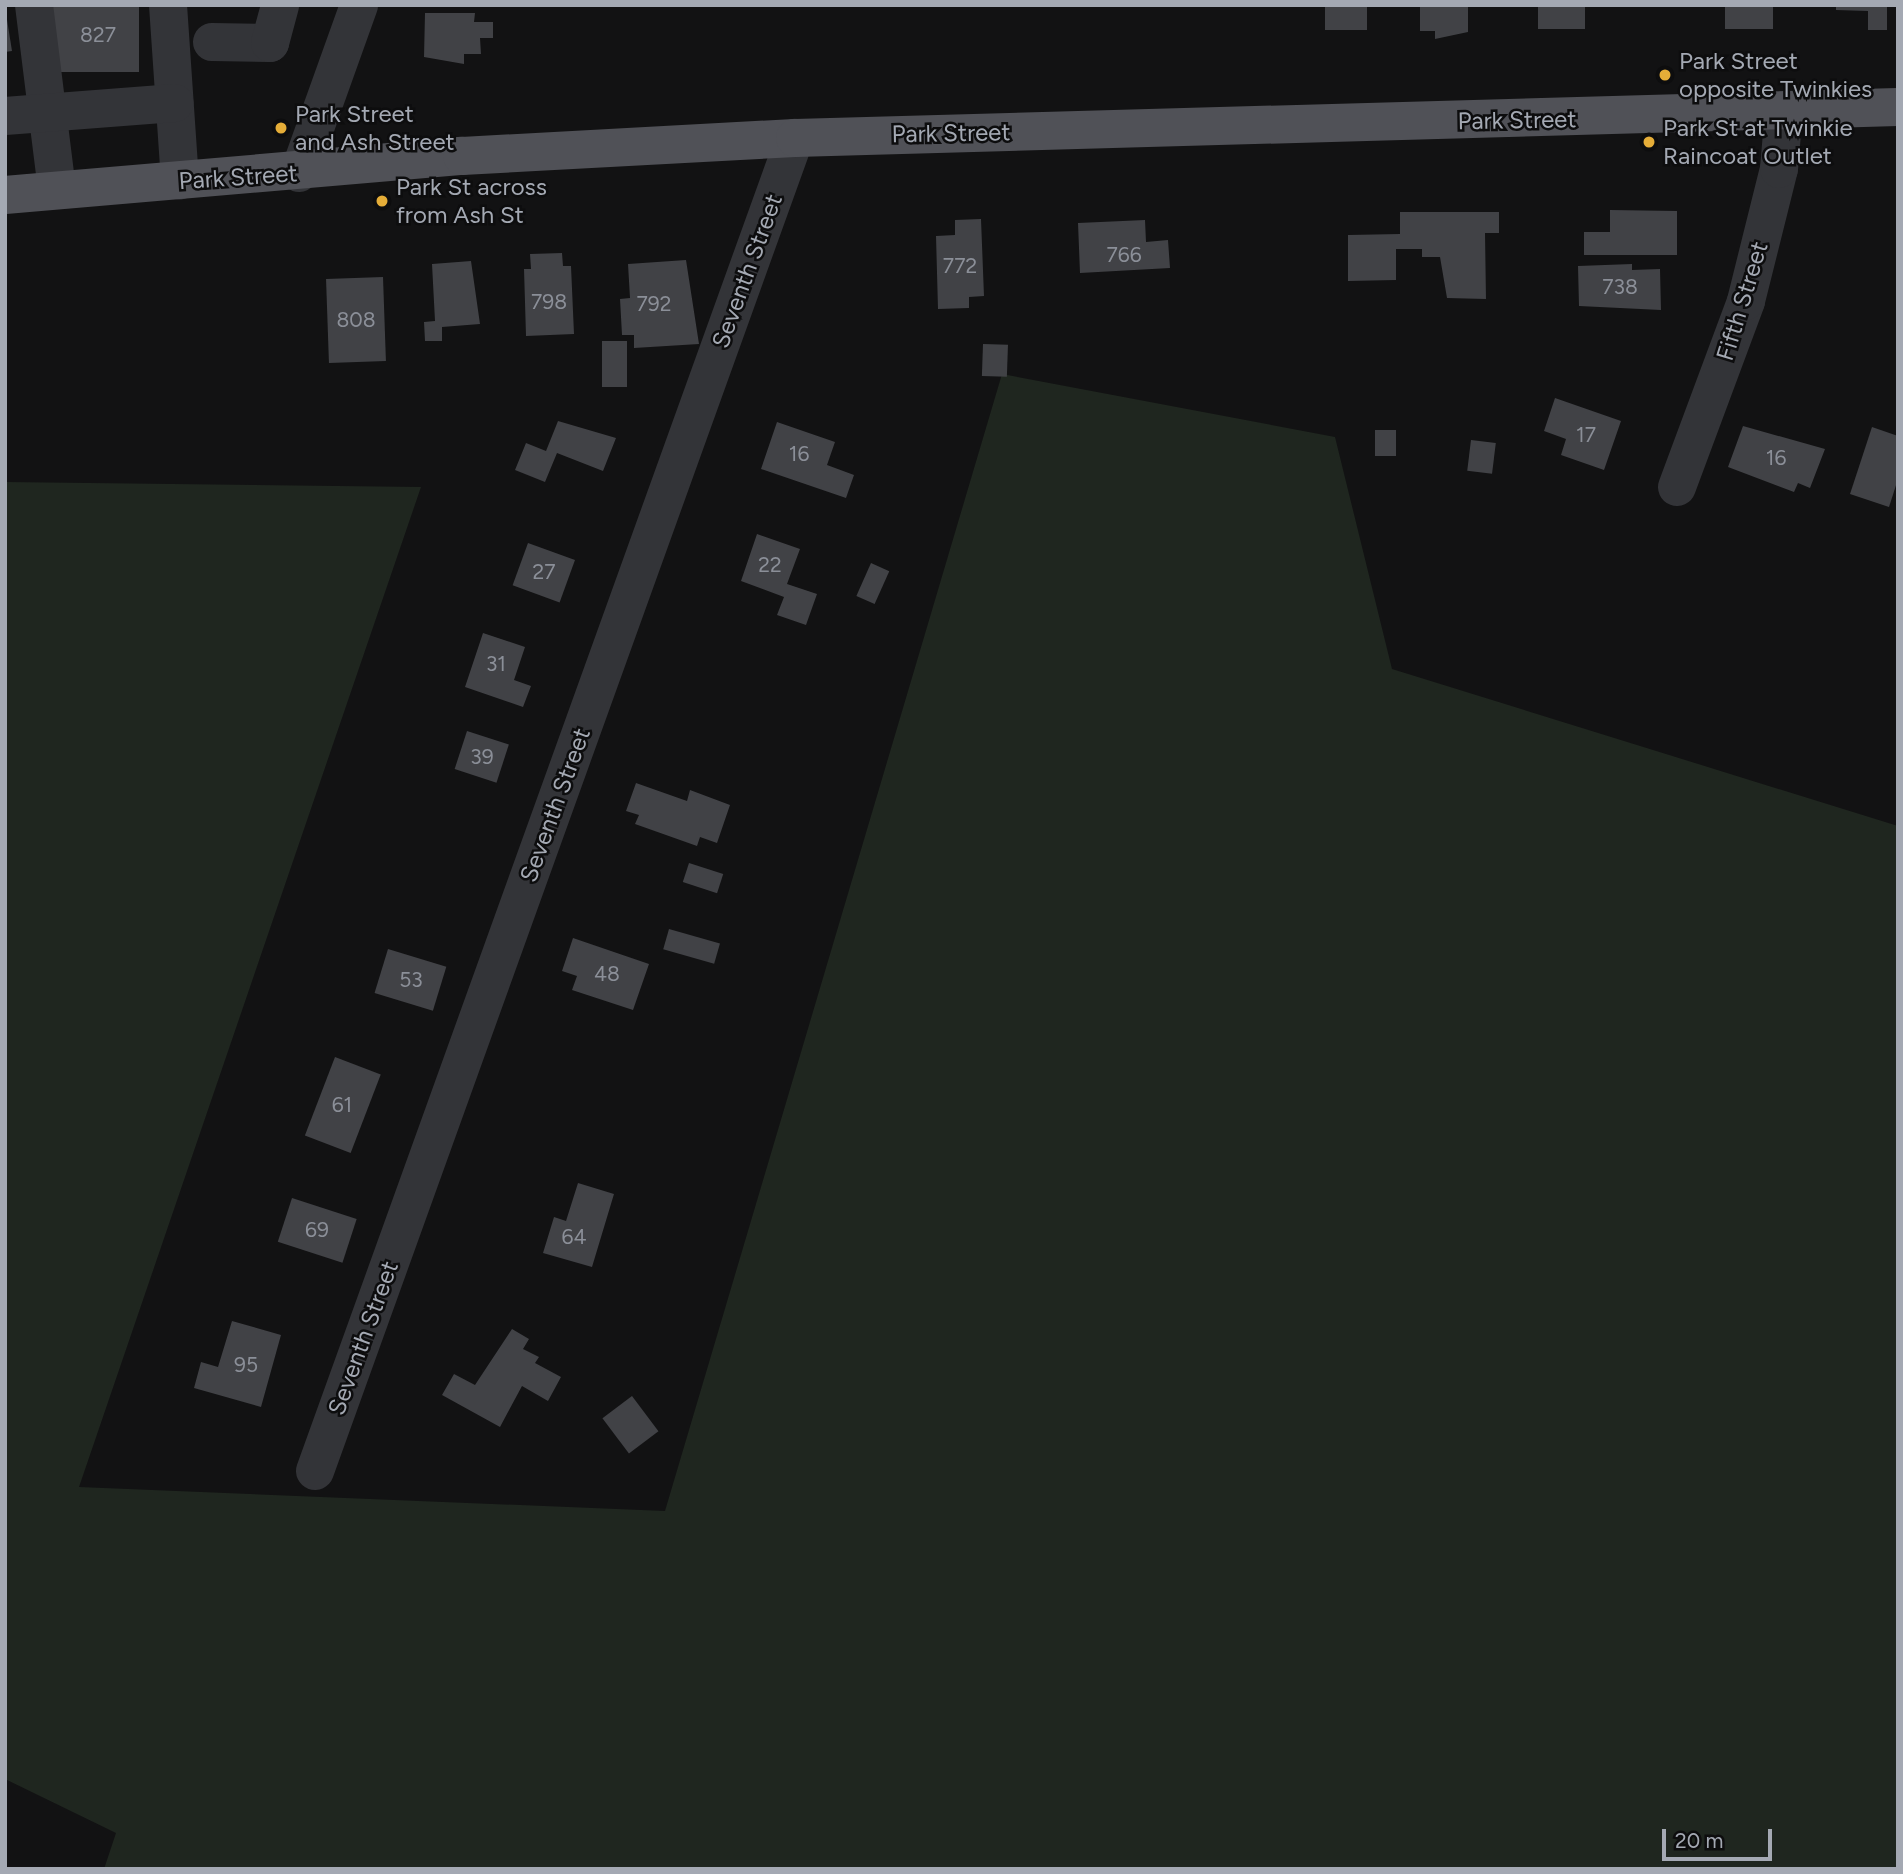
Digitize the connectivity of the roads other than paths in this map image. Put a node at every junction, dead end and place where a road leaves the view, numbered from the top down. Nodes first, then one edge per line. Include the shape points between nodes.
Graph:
1 (34, 5) edge
2 (168, 5) edge
3 (280, 5) edge
4 (359, 5) edge
5 (212, 42) dead end
6 (175, 103) junction
7 (1898, 107) edge
8 (1784, 110) junction
9 (47, 113) junction
10 (5, 116) edge
11 (795, 138) junction
12 (299, 173) junction
13 (180, 181) junction
14 (57, 189) junction
15 (5, 195) edge
16 (1677, 487) dead end
17 (315, 1471) dead end

1 - 9 street
2 - 6 street
3 - 5 street via 270,43
4 - 12 street
6 - 9 street
6 - 13 street
7 - 8 main road, Park Street
8 - 11 main road, Park Street
8 - 16 street, Fifth Street via 1779,169 1746,301
9 - 10 street
9 - 14 street
11 - 12 main road, Park Street via 462,156
11 - 17 street, Seventh Street
12 - 13 main road, Park Street
13 - 14 main road, Park Street
14 - 15 main road, Park Street

